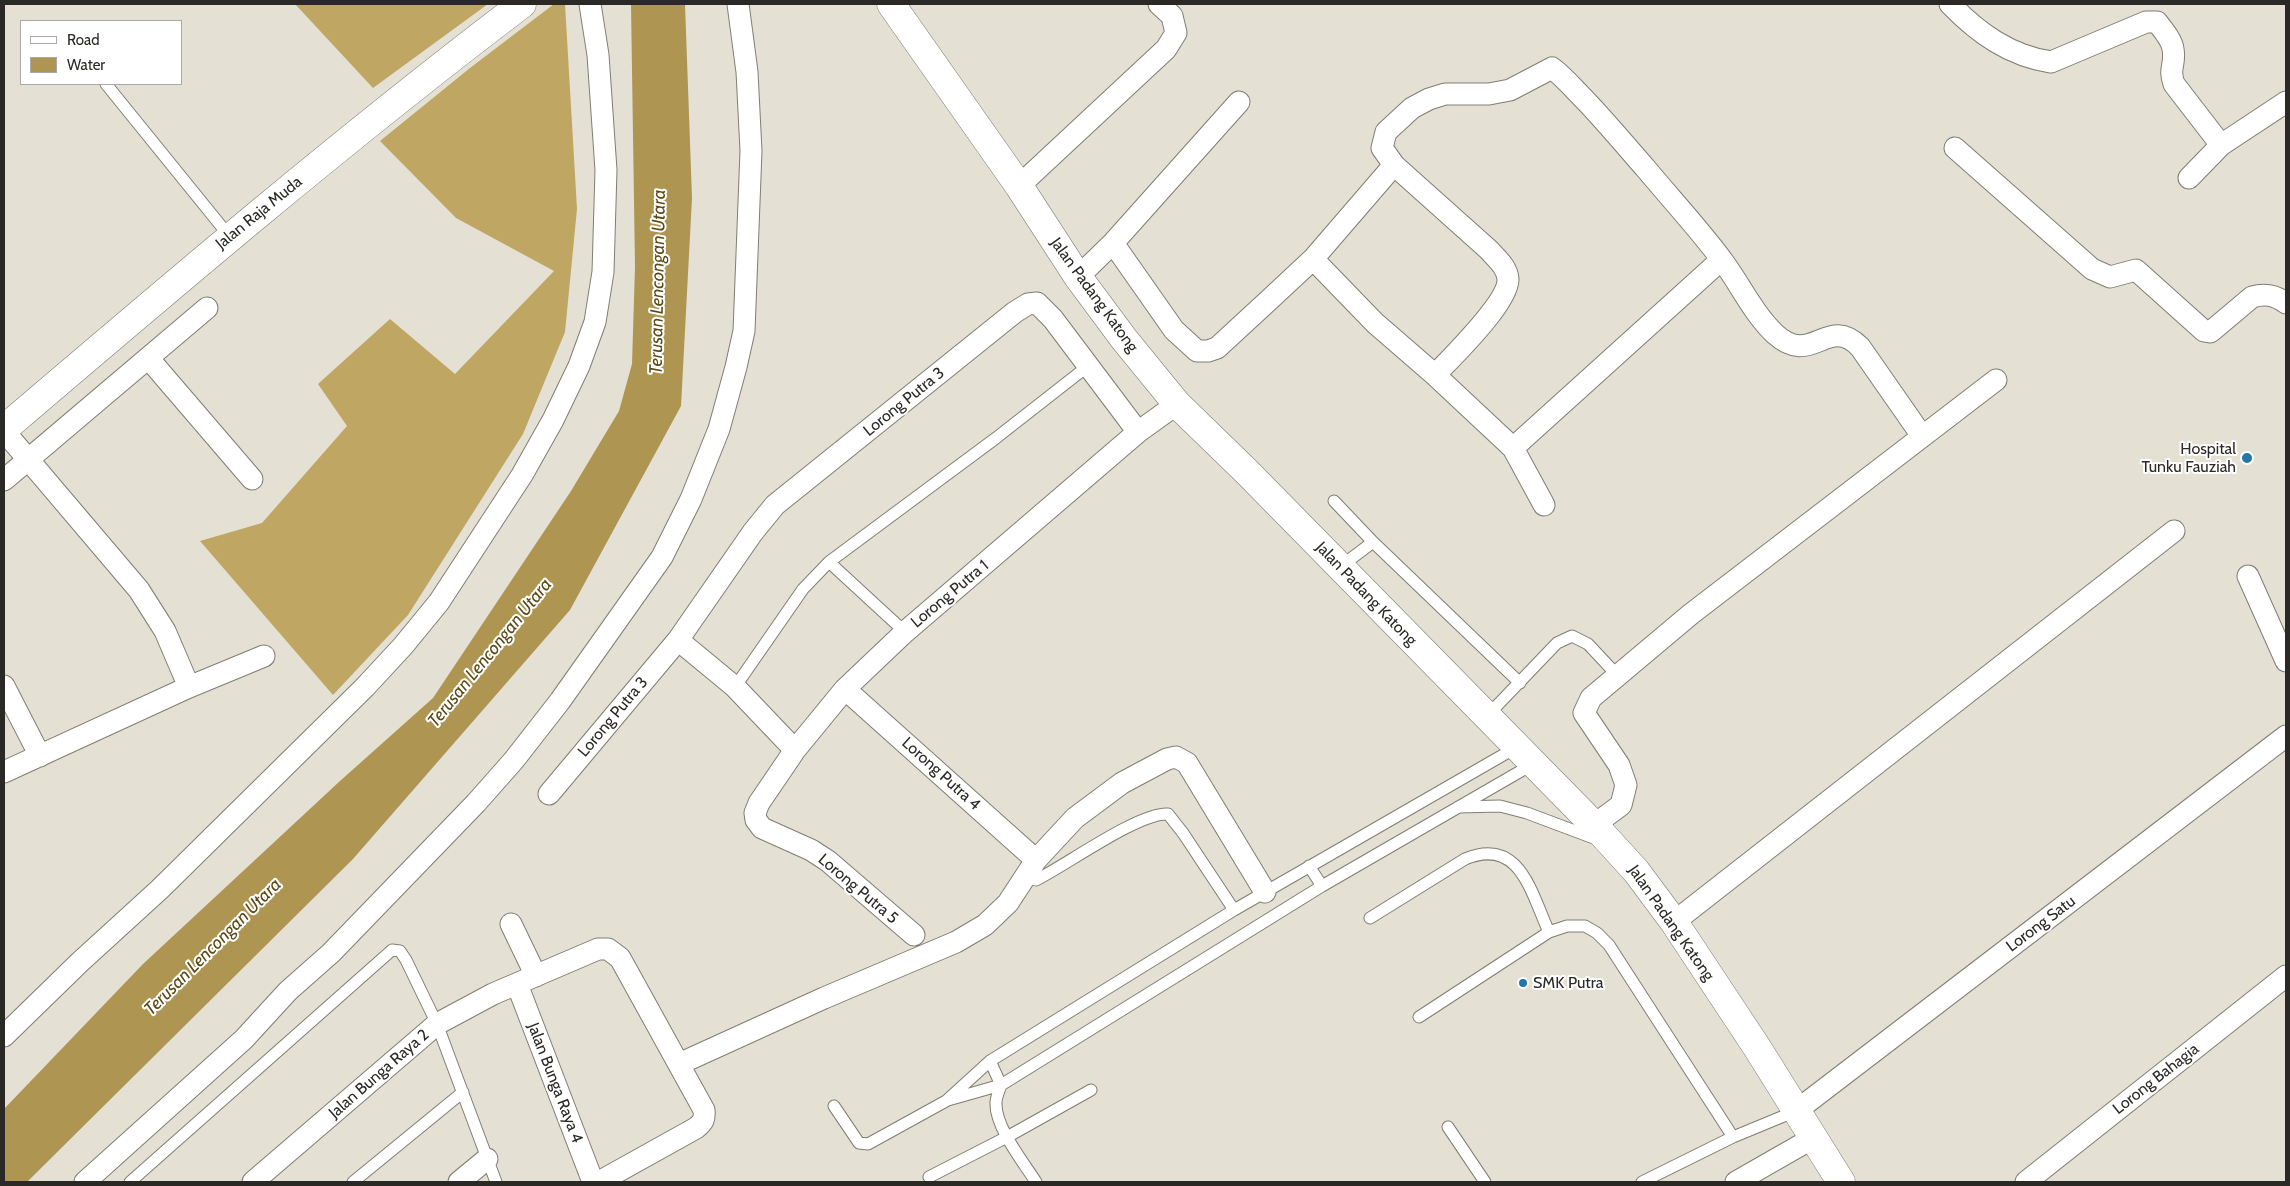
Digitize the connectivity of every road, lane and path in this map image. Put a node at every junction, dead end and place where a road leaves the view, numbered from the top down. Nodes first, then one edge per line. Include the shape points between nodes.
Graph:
1 (522, 4) edge
2 (590, 4) edge
3 (738, 4) edge
4 (890, 4) edge
5 (1159, 4) edge
6 (1950, 4) edge
7 (107, 85) edge
8 (1239, 102) dead end
9 (2286, 102) edge
10 (2221, 145) junction
11 (1955, 148) dead end
12 (1394, 165) junction
13 (2189, 178) dead end
14 (1019, 186) junction
15 (230, 237) junction
16 (1113, 243) junction
17 (1313, 259) junction
18 (1721, 260) junction
19 (1078, 276) junction
20 (2282, 294) edge
21 (207, 308) dead end
22 (149, 358) junction
23 (1088, 366) junction
24 (1436, 375) junction
25 (1996, 380) dead end
26 (1177, 404) junction
27 (4, 430) edge
28 (1138, 432) junction
29 (1922, 436) junction
30 (1513, 448) junction
31 (27, 460) junction
32 (252, 479) dead end
33 (4, 480) edge
34 (1334, 501) dead end
35 (1544, 505) dead end
36 (2174, 531) dead end
37 (1373, 542) junction
38 (829, 562) junction
39 (1340, 567) junction
40 (2248, 576) dead end
41 (905, 632) junction
42 (678, 640) junction
43 (264, 656) dead end
44 (2286, 661) edge
45 (1617, 675) junction
46 (1520, 683) junction
47 (4, 686) edge
48 (190, 687) junction
49 (735, 687) junction
50 (845, 689) junction
51 (1487, 716) junction
52 (2286, 736) edge
53 (796, 750) junction
54 (40, 756) junction
55 (1525, 756) junction
56 (4, 772) edge
57 (549, 794) dead end
58 (1456, 808) junction
59 (755, 813) joint
60 (1594, 825) junction
61 (1612, 846) junction
62 (1309, 866) junction
63 (1031, 869) junction
64 (1322, 886) junction
65 (1265, 892) junction
66 (1234, 910) junction
67 (1370, 918) dead end
68 (1674, 922) junction
69 (511, 924) dead end
70 (1549, 932) junction
71 (914, 936) dead end
72 (2286, 976) edge
73 (526, 980) junction
74 (1419, 1017) dead end
75 (437, 1024) junction
76 (4, 1036) edge
77 (990, 1061) junction
78 (680, 1064) junction
79 (1001, 1085) junction
80 (1091, 1090) dead end
81 (462, 1092) junction
82 (946, 1101) junction
83 (834, 1106) dead end
84 (1796, 1111) junction
85 (1448, 1126) dead end
86 (1007, 1137) junction
87 (1733, 1137) junction
88 (1813, 1138) junction
89 (487, 1159) junction
90 (929, 1177) dead end
91 (84, 1182) edge
92 (130, 1182) edge
93 (253, 1182) edge
94 (353, 1182) edge
95 (460, 1182) edge
96 (496, 1182) edge
97 (593, 1182) edge
98 (599, 1182) edge
99 (1036, 1182) edge
100 (1485, 1182) edge
101 (1642, 1182) edge
102 (1736, 1182) edge
103 (1840, 1182) edge
104 (2026, 1182) edge

1 - 15 street, Jalan Raja Muda
2 - 76 street via 598,55 606,170 603,272 595,322 579,366 553,420 439,602 403,646 160,890
3 - 91 street via 747,72 751,151 744,331 719,429 691,500 662,557 560,701 476,803 244,1039
4 - 14 street, Jalan Padang Katong
5 - 14 street via 1172,16 1176,33 1166,49
6 - 10 street via 1998,44 2034,60 2050,62 2146,22 2157,22 2173,47 2170,72 2174,84
7 - 15 lane
8 - 16 street
9 - 10 street
10 - 13 street
11 - 20 street via 2092,269 2110,277 2131,270 2140,272 2204,331 2210,332 2252,297
12 - 17 street
12 - 18 street via 1382,148 1386,132 1412,108 1446,94 1489,94 1510,90 1552,68 1605,120
12 - 24 street via 1489,250 1503,265 1508,280 1500,302
14 - 19 street, Jalan Padang Katong
15 - 27 street, Jalan Raja Muda
16 - 17 street via 1174,330 1197,351 1217,348
16 - 19 street
17 - 24 street via 1375,322
18 - 29 street via 1767,326 1787,342 1805,346 1836,335 1852,339
18 - 30 street
19 - 26 street, Jalan Padang Katong
21 - 22 street
22 - 31 street
22 - 32 street
23 - 28 street, Lorong Putra 3
23 - 38 lane
23 - 42 street, Lorong Putra 3 via 1045,309 1037,304 1028,304 1015,312 775,505
24 - 30 street
25 - 29 street
26 - 28 street, Lorong Putra 1
26 - 39 street, Jalan Padang Katong
27 - 31 street
28 - 41 street, Lorong Putra 1
29 - 45 street
30 - 35 street
31 - 33 street
31 - 48 street via 148,603 174,649
34 - 37 lane
36 - 68 street
37 - 39 lane
37 - 46 lane
38 - 41 lane
38 - 49 lane via 802,589
39 - 51 street, Jalan Padang Katong
40 - 44 street
41 - 50 street, Lorong Putra 1
42 - 49 street
42 - 57 street, Lorong Putra 3
43 - 48 street
45 - 46 lane via 1588,644 1572,636 1557,643
45 - 60 street via 1591,698 1584,713 1618,766 1626,785 1621,805
46 - 51 lane
47 - 54 street
48 - 54 street
49 - 53 street
50 - 53 street, Lorong Putra 1
50 - 63 street, Lorong Putra 4
51 - 55 street, Jalan Padang Katong
52 - 84 street, Lorong Satu
53 - 59 street, Lorong Putra 1
54 - 56 street
55 - 58 lane
55 - 60 street, Jalan Padang Katong
55 - 62 lane
58 - 61 lane via 1500,806
58 - 64 lane
59 - 71 street, Lorong Putra 5 via 762,828 828,861
60 - 61 street, Jalan Padang Katong
61 - 68 street, Jalan Padang Katong via 1636,870
62 - 64 lane
62 - 65 lane
63 - 65 street via 1075,818 1102,796 1176,757 1186,763
63 - 66 lane via 1036,880 1151,816 1168,814
63 - 78 street via 1008,903 985,925 956,942
64 - 79 lane
65 - 66 lane
66 - 77 lane
67 - 70 lane via 1465,859 1492,852 1520,868
68 - 84 street, Jalan Padang Katong
69 - 73 street, Jalan Bunga Raya 4
70 - 74 lane
70 - 87 lane via 1567,926 1585,926 1609,945
72 - 104 street, Lorong Bahagia
73 - 75 street, Jalan Bunga Raya 2
73 - 78 street, Jalan Bunga Raya 2 via 598,949 614,952
73 - 97 street, Jalan Bunga Raya 4
75 - 81 lane
75 - 92 lane via 406,960 400,951 392,950
75 - 93 street, Jalan Bunga Raya 2
77 - 79 lane
77 - 82 lane
78 - 98 street, Jalan Bunga Raya 2 via 704,1110 703,1122
79 - 82 lane
79 - 86 lane via 996,1104 997,1116
80 - 86 lane
81 - 89 lane
81 - 94 lane
82 - 83 lane via 863,1145
84 - 87 lane
84 - 88 street, Jalan Padang Katong
85 - 100 lane
86 - 90 lane
86 - 99 lane
87 - 101 lane
88 - 102 street
88 - 103 street, Jalan Padang Katong
89 - 95 street
89 - 96 lane

